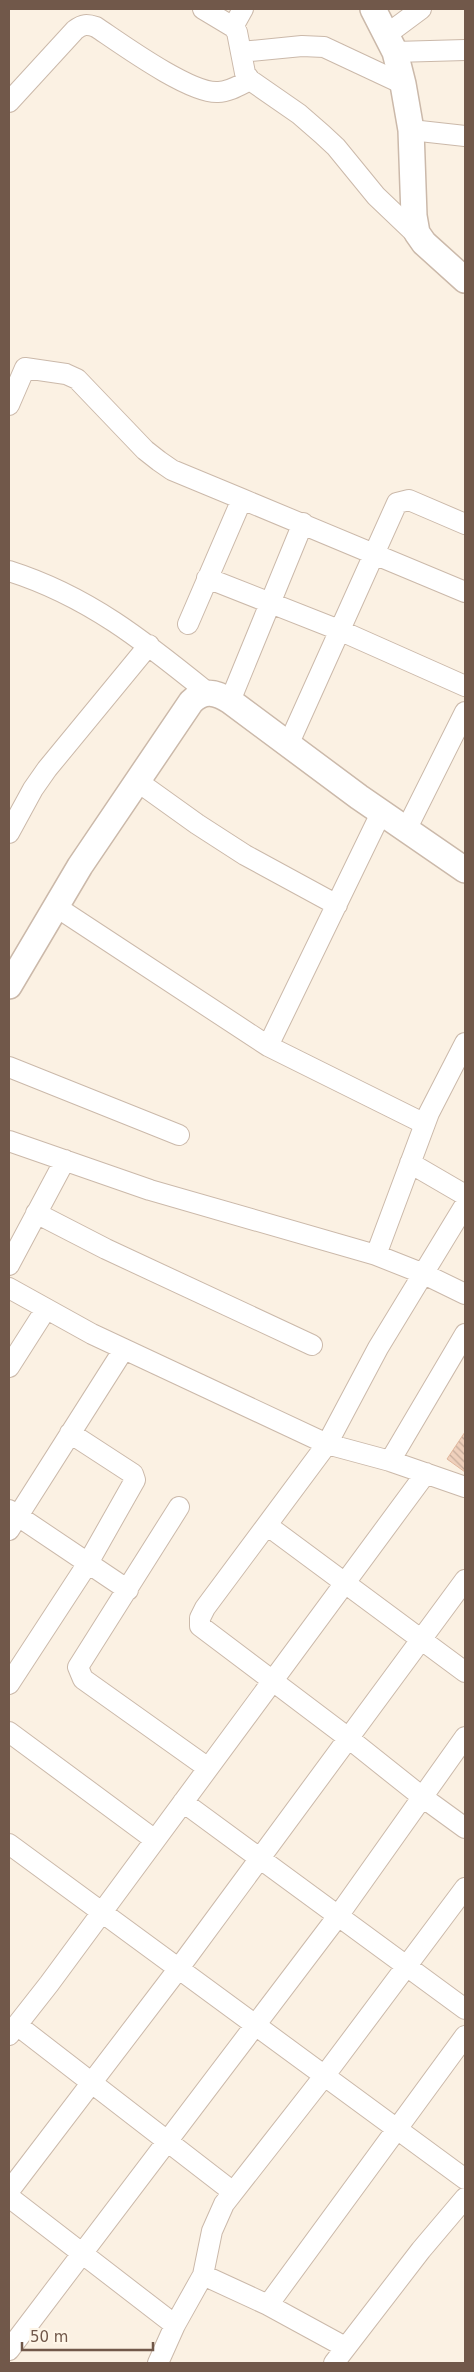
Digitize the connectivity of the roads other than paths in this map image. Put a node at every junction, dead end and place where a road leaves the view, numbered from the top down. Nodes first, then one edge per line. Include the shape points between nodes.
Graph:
1 (203, 9) edge
2 (243, 9) edge
3 (373, 9) edge
4 (421, 9) edge
5 (233, 27) junction
6 (390, 43) junction
7 (465, 50) edge
8 (241, 52) junction
9 (250, 80) junction
10 (404, 84) junction
11 (9, 102) edge
12 (412, 130) junction
13 (465, 136) edge
14 (420, 238) junction
15 (465, 280) edge
16 (9, 406) edge
17 (242, 499) junction
18 (303, 523) junction
19 (465, 524) edge
20 (374, 553) junction
21 (9, 571) edge
22 (207, 578) junction
23 (465, 592) edge
24 (272, 603) junction
25 (188, 624) dead end
26 (339, 630) junction
27 (149, 645) junction
28 (465, 686) edge
29 (207, 692) junction
30 (230, 701) junction
31 (465, 712) edge
32 (289, 744) junction
33 (137, 782) junction
34 (381, 812) junction
35 (406, 830) junction
36 (9, 833) edge
37 (465, 870) edge
38 (336, 905) junction
39 (55, 906) junction
40 (9, 986) edge
41 (465, 1043) edge
42 (268, 1046) junction
43 (9, 1068) edge
44 (425, 1124) junction
45 (179, 1135) dead end
46 (9, 1141) edge
47 (65, 1160) junction
48 (410, 1163) junction
49 (465, 1196) edge
50 (465, 1205) edge
51 (36, 1214) junction
52 (376, 1256) junction
53 (9, 1265) edge
54 (424, 1274) junction
55 (9, 1288) edge
56 (465, 1294) edge
57 (46, 1309) junction
58 (463, 1343) edge
59 (312, 1345) dead end
60 (124, 1349) junction
61 (9, 1367) edge
62 (70, 1433) junction
63 (327, 1444) junction
64 (390, 1461) junction
65 (426, 1473) junction
66 (465, 1487) edge
67 (179, 1507) dead end
68 (12, 1518) edge
69 (268, 1526) junction
70 (88, 1563) junction
71 (465, 1580) edge
72 (344, 1583) junction
73 (128, 1590) junction
74 (421, 1640) junction
75 (465, 1672) edge
76 (272, 1682) junction
77 (9, 1684) edge
78 (9, 1732) edge
79 (465, 1736) edge
80 (347, 1737) junction
81 (208, 1768) junction
82 (421, 1796) junction
83 (183, 1802) junction
84 (465, 1828) edge
85 (156, 1840) junction
86 (9, 1844) edge
87 (260, 1858) junction
88 (465, 1888) edge
89 (102, 1912) junction
90 (338, 1916) junction
91 (407, 1966) junction
92 (179, 1968) junction
93 (465, 2009) edge
94 (256, 2025) junction
95 (13, 2030) edge
96 (465, 2036) edge
97 (325, 2075) junction
98 (92, 2082) junction
99 (396, 2128) junction
100 (169, 2141) junction
101 (465, 2179) edge
102 (9, 2192) edge
103 (233, 2192) junction
104 (9, 2197) edge
105 (465, 2198) edge
106 (83, 2254) junction
107 (203, 2275) junction
108 (268, 2305) junction
109 (175, 2325) junction
110 (9, 2350) edge
111 (340, 2355) edge
112 (158, 2363) edge

1 - 5 street
2 - 5 street
3 - 6 street
4 - 6 street
5 - 8 street
6 - 7 street
6 - 10 street
8 - 9 street via 245,73
8 - 10 street via 324,47
9 - 11 street via 226,91 202,89 166,73 87,24 76,30
9 - 14 street via 299,114 329,140 376,196
10 - 12 street
12 - 13 street
12 - 14 street via 414,216
14 - 15 street
16 - 17 street via 25,368 70,375 86,386 129,435 159,461 172,470
17 - 18 street
17 - 22 street
18 - 20 street
18 - 24 street
19 - 20 street via 403,500 397,502 393,509
20 - 23 street
20 - 26 street
21 - 27 street via 62,590
22 - 24 street
22 - 25 street
24 - 26 street
24 - 30 street
26 - 28 street
26 - 32 street
27 - 29 street
27 - 36 street via 47,769
29 - 30 street
29 - 33 street via 191,702
30 - 32 street
31 - 35 street
32 - 34 street
33 - 38 street via 245,855
33 - 39 street
34 - 35 street
34 - 38 street
35 - 37 street
38 - 42 street
39 - 40 street
39 - 42 street
41 - 44 street
42 - 44 street
43 - 45 street
44 - 48 street
46 - 47 street
47 - 51 street
47 - 52 street via 150,1190
48 - 49 street
48 - 52 street
50 - 54 street
51 - 53 street
51 - 59 street
52 - 54 street
54 - 56 street
54 - 63 street via 378,1348
55 - 57 street
57 - 60 street
57 - 61 street
58 - 64 street
60 - 62 street
60 - 63 street
62 - 68 street
62 - 70 street via 135,1477 134,1485
63 - 64 street
63 - 69 street
64 - 65 street
65 - 66 street
65 - 72 street
67 - 73 street
68 - 70 street
69 - 72 street
69 - 76 street via 205,1608 199,1622
70 - 73 street
70 - 77 street
71 - 74 street
72 - 74 street
72 - 76 street
73 - 81 street via 79,1662 79,1673
74 - 75 street
74 - 80 street
76 - 80 street
76 - 81 street
78 - 85 street
79 - 82 street
80 - 82 street
80 - 87 street
81 - 83 street
82 - 84 street
82 - 90 street
83 - 85 street
83 - 87 street
85 - 89 street
86 - 89 street
87 - 90 street
87 - 92 street
88 - 91 street
89 - 92 street
89 - 95 street
90 - 91 street
90 - 94 street
91 - 93 street
91 - 97 street
92 - 94 street
92 - 98 street
94 - 97 street
94 - 100 street
95 - 98 street
96 - 99 street
97 - 99 street
97 - 103 street
98 - 100 street
98 - 102 street
99 - 101 street
99 - 108 street
100 - 103 street
100 - 106 street
103 - 107 street via 216,2219
104 - 106 street
105 - 111 street
106 - 109 street
106 - 110 street
107 - 108 street
107 - 109 street
108 - 111 street
109 - 112 street

